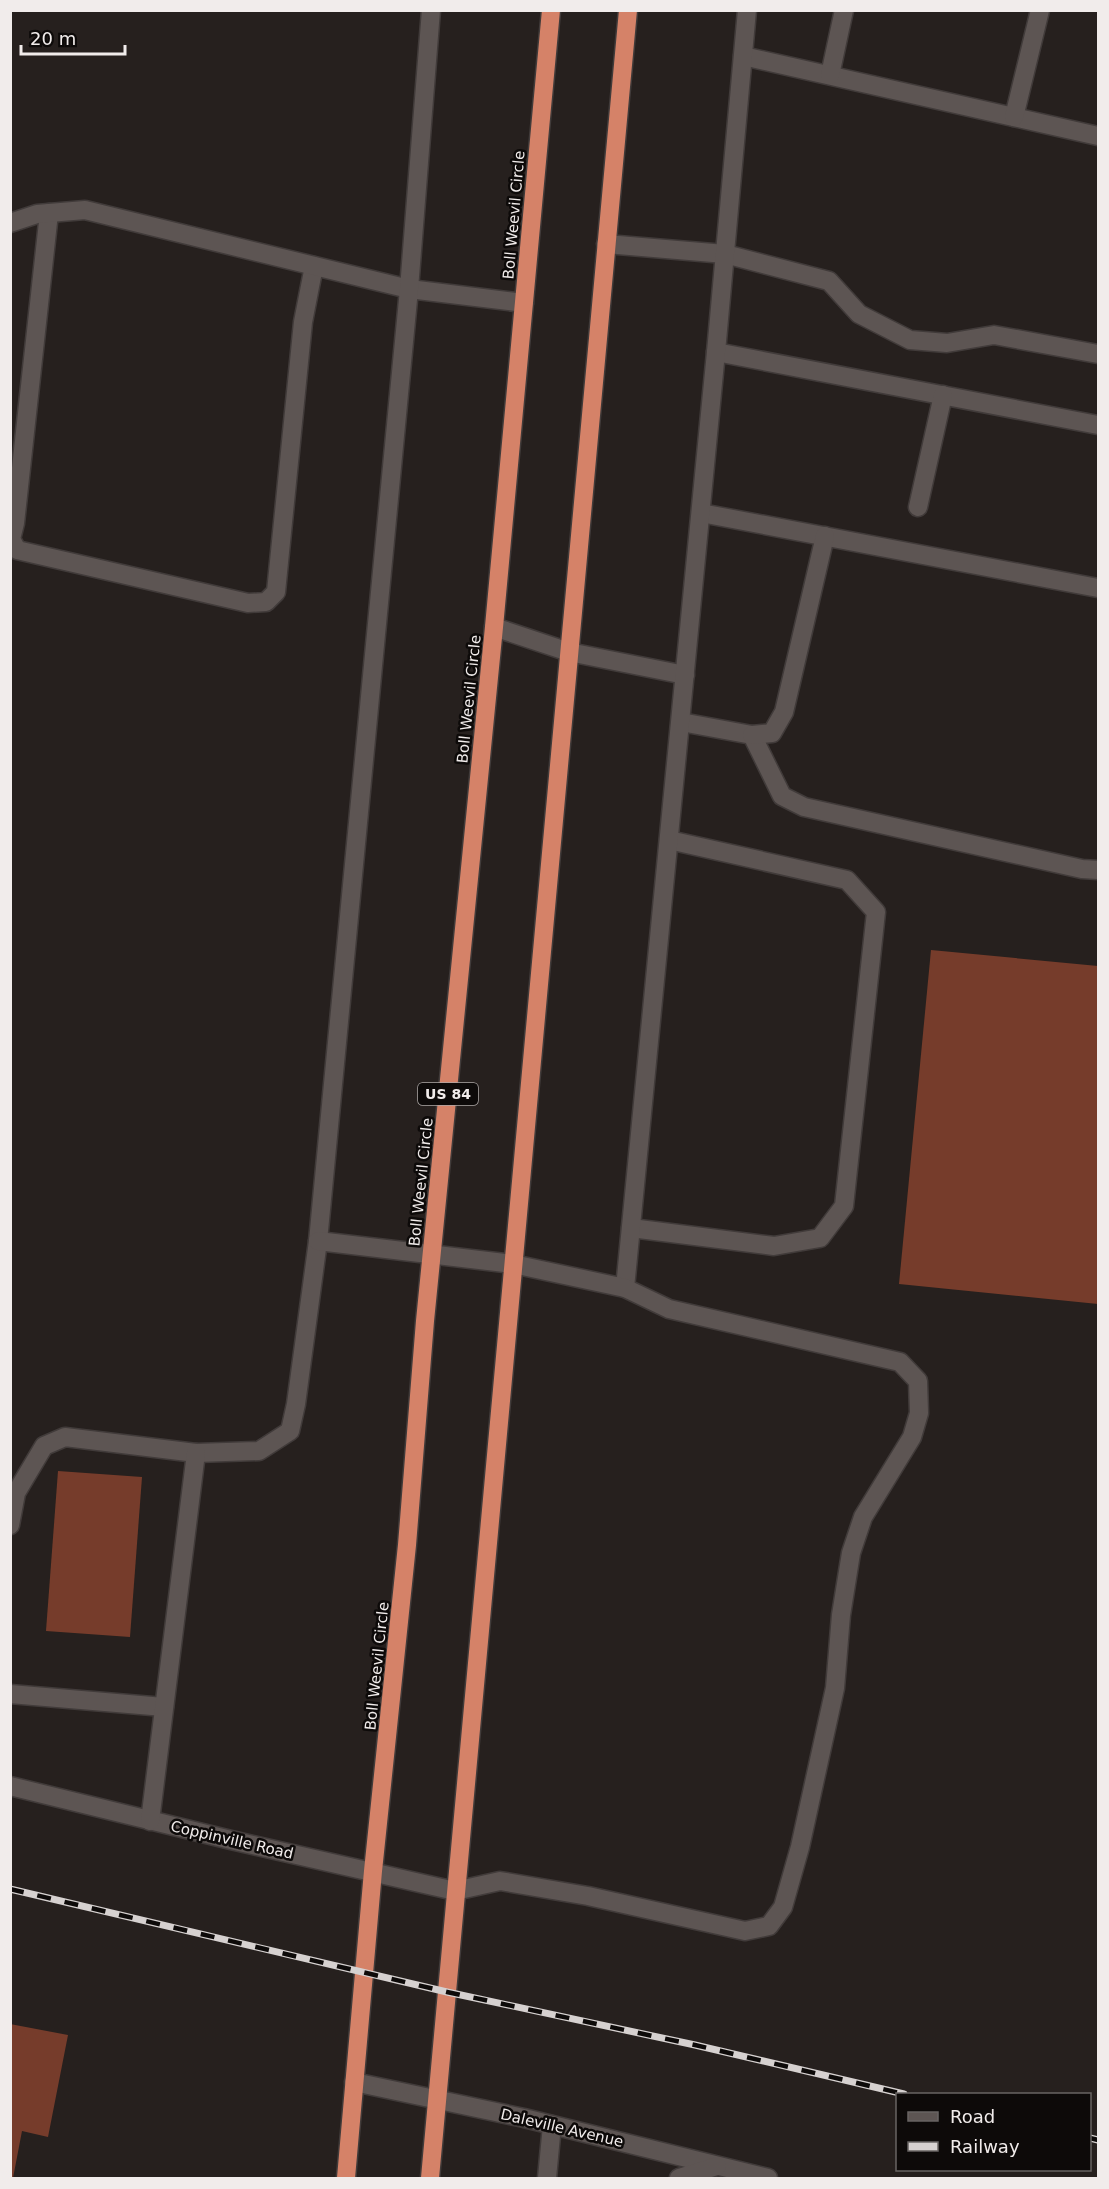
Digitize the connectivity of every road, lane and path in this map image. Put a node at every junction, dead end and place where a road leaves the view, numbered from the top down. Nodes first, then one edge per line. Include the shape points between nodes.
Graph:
1 (430, 10) edge
2 (551, 10) edge
3 (628, 10) edge
4 (747, 10) edge
5 (844, 10) edge
6 (1040, 10) edge
7 (743, 56) junction
8 (830, 75) junction
9 (1014, 117) junction
10 (1098, 136) edge
11 (49, 213) junction
12 (10, 223) edge
13 (606, 244) junction
14 (725, 254) junction
15 (314, 266) junction
16 (410, 289) junction
17 (524, 303) junction
18 (716, 352) junction
19 (1098, 354) edge
20 (943, 395) junction
21 (1098, 425) edge
22 (918, 507) dead end
23 (701, 513) junction
24 (825, 536) junction
25 (1098, 588) edge
26 (494, 627) junction
27 (569, 652) junction
28 (685, 675) junction
29 (681, 722) junction
30 (752, 735) junction
31 (669, 840) junction
32 (1098, 870) edge
33 (631, 1228) junction
34 (318, 1241) junction
35 (431, 1256) junction
36 (513, 1264) junction
37 (625, 1288) junction
38 (196, 1453) junction
39 (10, 1526) edge
40 (10, 1694) edge
41 (164, 1707) junction
42 (10, 1786) edge
43 (150, 1821) junction
44 (373, 1871) junction
45 (455, 1891) junction
46 (354, 2082) junction
47 (437, 2100) junction
48 (552, 2125) junction
49 (717, 2166) junction
50 (346, 2178) edge
51 (430, 2178) edge
52 (547, 2178) edge
53 (679, 2178) edge
54 (768, 2178) edge

1 - 16 street
2 - 17 highway, Boll Weevil Circle / US 84
3 - 13 highway
4 - 7 street
5 - 8 street
6 - 9 street
7 - 8 street
7 - 14 street
8 - 9 street
9 - 10 street
11 - 12 street
11 - 15 street via 85,210
11 - 15 street via 11,539 16,550 248,603 266,602 276,592 303,322
13 - 14 street
13 - 27 highway
14 - 18 street
14 - 19 street via 829,281 859,314 910,340 947,343 994,335
15 - 16 street
16 - 17 street
16 - 34 street
17 - 26 highway, Boll Weevil Circle / US 84
18 - 20 street
18 - 23 street
20 - 21 street
20 - 22 street
23 - 24 street
23 - 28 street
24 - 25 street
24 - 30 street via 784,712 772,733
26 - 27 street
26 - 35 highway, Boll Weevil Circle / US 84
27 - 28 street
27 - 36 highway
28 - 29 street
29 - 30 street
29 - 31 street
30 - 32 street via 782,796 804,807
31 - 33 street
31 - 33 street via 847,880 876,912 844,1206 820,1238 774,1246
33 - 37 street
34 - 35 street
34 - 38 street via 290,1431 259,1451
35 - 36 street
35 - 44 highway, Boll Weevil Circle / US 84 via 407,1545
36 - 37 street
36 - 45 highway
37 - 45 street via 669,1309 900,1362 918,1381 919,1413 912,1437 862,1517 851,1552 835,1688 800,1847 783,1907 769,1926 745,1931 500,1881
38 - 39 street via 65,1437 44,1446 16,1493
38 - 41 street
40 - 41 street
41 - 43 street
42 - 43 street, Coppinville Road
43 - 44 street, Coppinville Road
44 - 45 street, Coppinville Road
44 - 46 highway, Boll Weevil Circle / US 84
45 - 47 highway
46 - 47 street, Daleville Avenue
46 - 50 highway, Boll Weevil Circle / US 84
47 - 48 street, Daleville Avenue
47 - 51 highway
48 - 49 street, Daleville Avenue
48 - 52 street
49 - 53 street
49 - 54 street, Daleville Avenue

